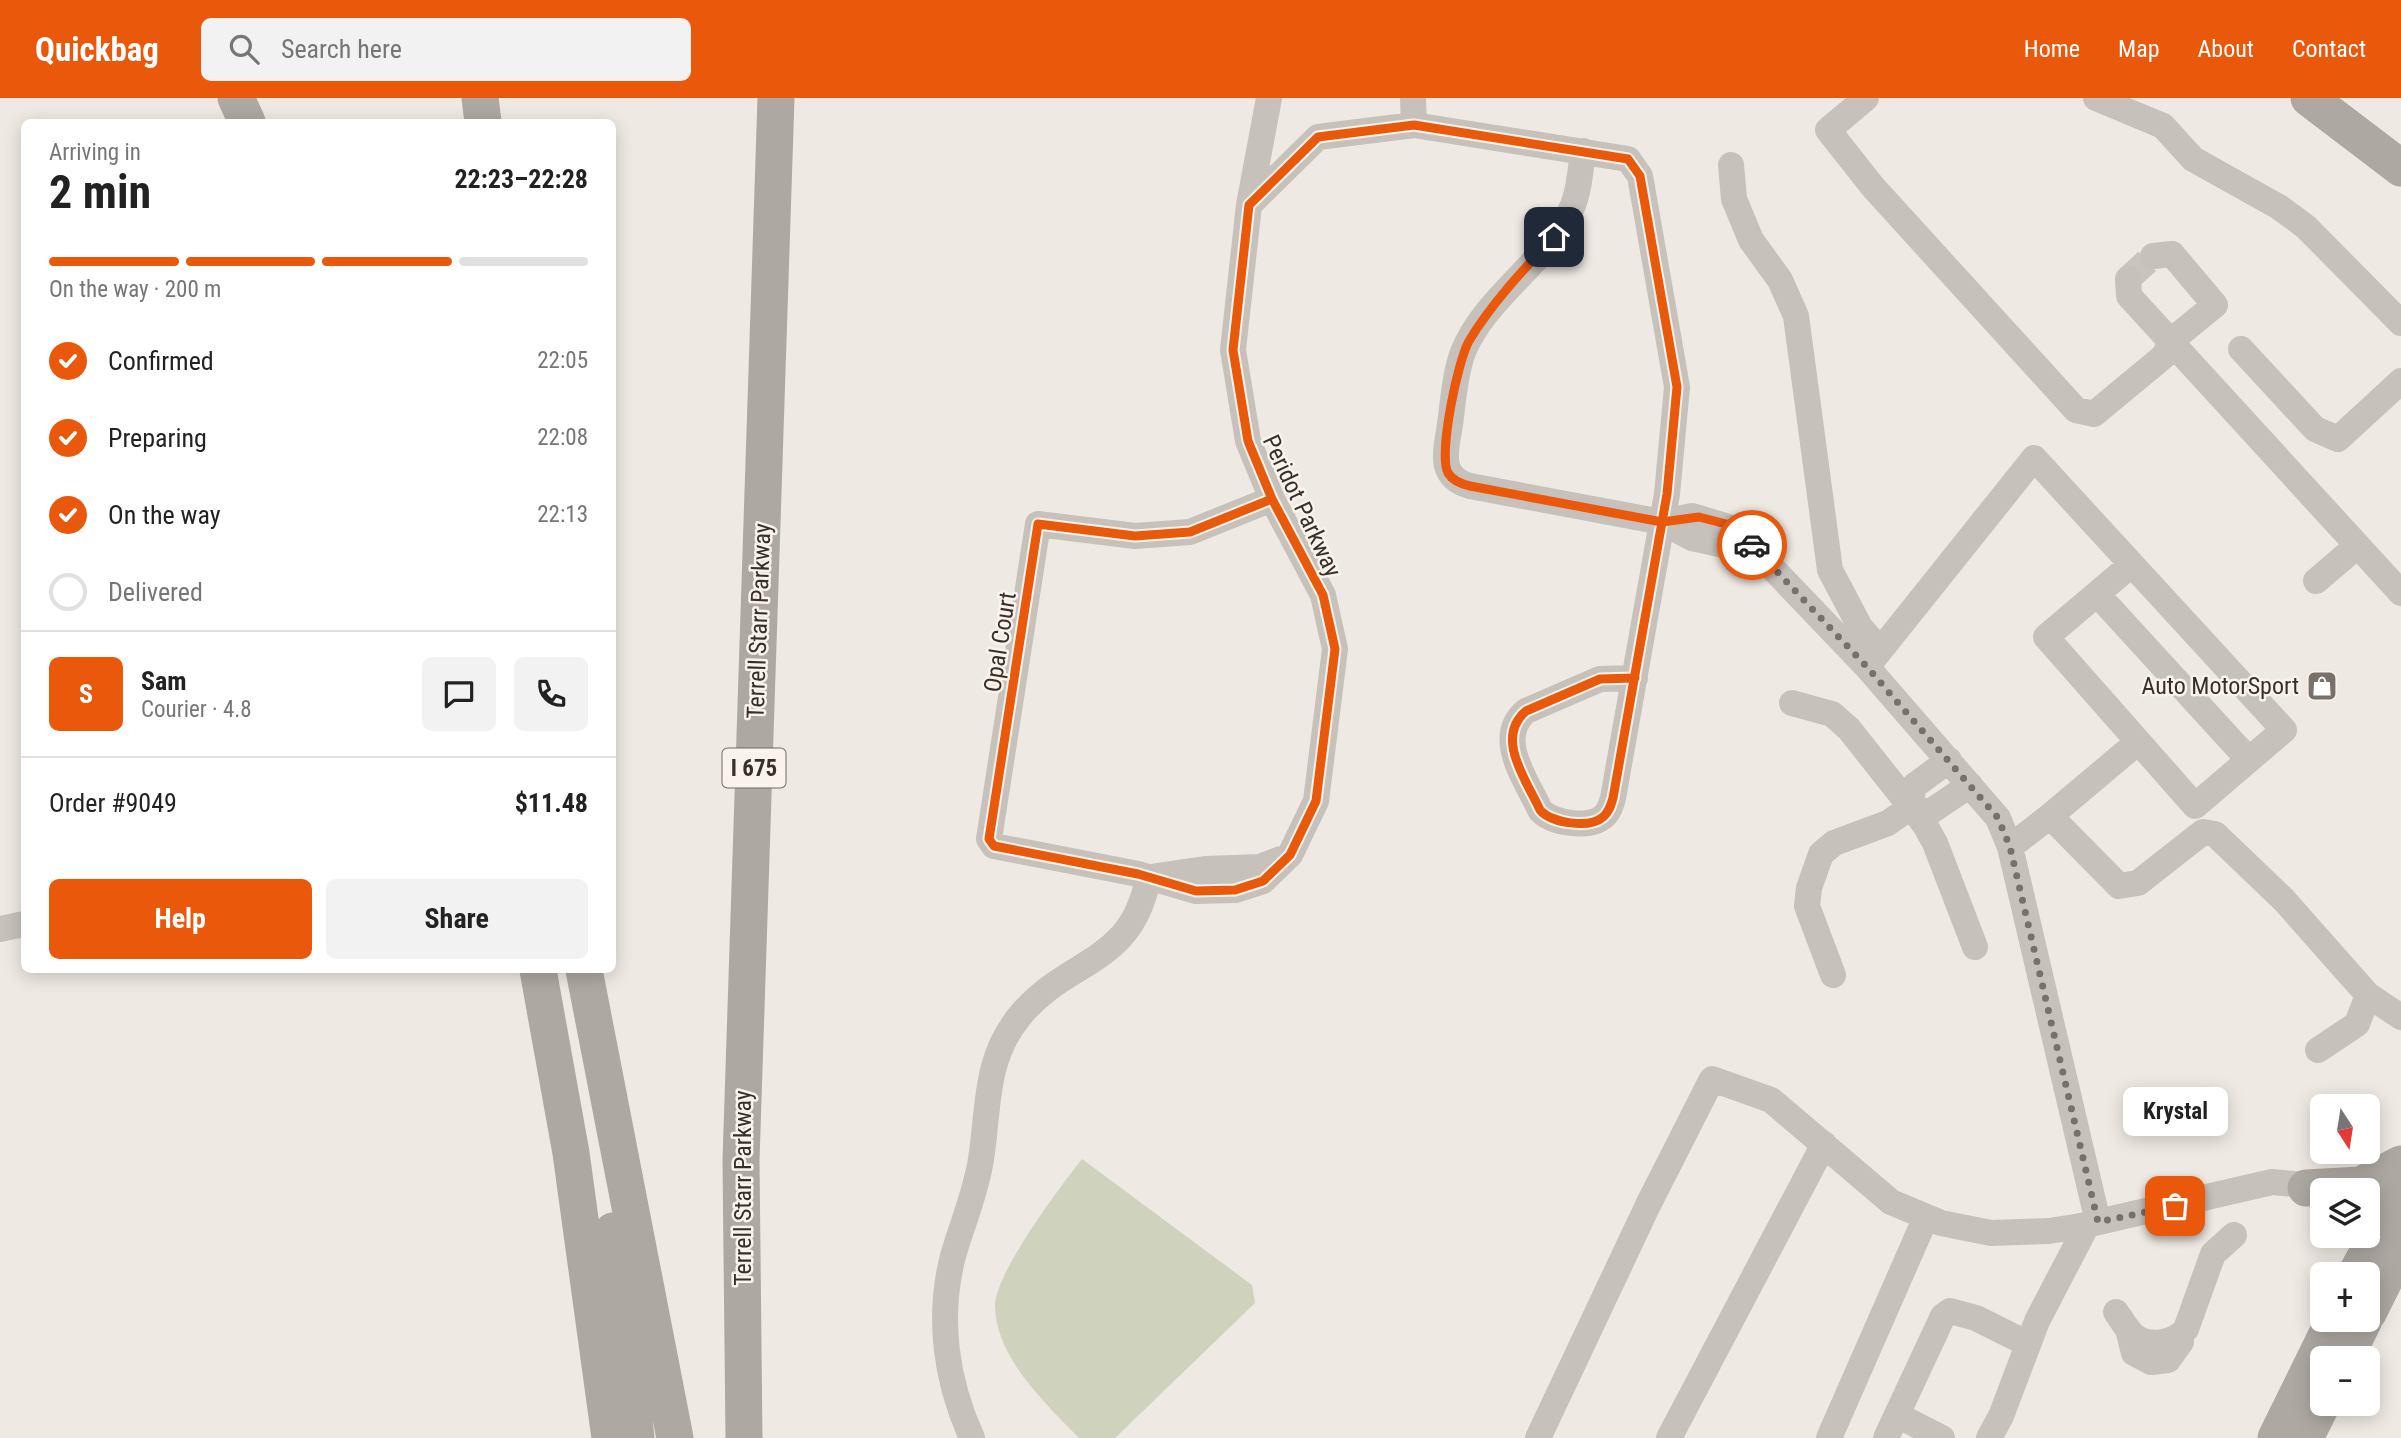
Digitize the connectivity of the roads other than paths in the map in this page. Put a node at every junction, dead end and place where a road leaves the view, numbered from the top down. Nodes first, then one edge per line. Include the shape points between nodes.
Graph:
1 (236, 98) edge
2 (480, 98) edge
3 (776, 98) edge
4 (1269, 98) edge
5 (1413, 98) edge
6 (1866, 98) edge
7 (2096, 98) edge
8 (2309, 98) edge
9 (246, 119) edge
10 (483, 119) edge
11 (1413, 125) junction
12 (1583, 151) junction
13 (1731, 165) dead end
14 (2401, 168) edge
15 (1249, 205) junction
16 (2153, 256) dead end
17 (2128, 279) dead end
18 (2401, 323) edge
19 (2171, 341) junction
20 (2241, 349) dead end
21 (2401, 362) edge
22 (2401, 381) edge
23 (2325, 433) junction
24 (1272, 499) junction
25 (1662, 522) junction
26 (2357, 546) junction
27 (2131, 565) junction
28 (2316, 581) dead end
29 (2401, 593) edge
30 (2097, 594) junction
31 (1874, 658) junction
32 (1635, 678) junction
33 (1792, 703) dead end
34 (2138, 742) junction
35 (1949, 760) junction
36 (2249, 760) junction
37 (1970, 785) junction
38 (2195, 806) junction
39 (1909, 808) junction
40 (2050, 816) junction
41 (2203, 832) junction
42 (2010, 847) junction
43 (1148, 878) junction
44 (21, 925) edge
45 (0, 929) edge
46 (1975, 947) dead end
47 (539, 973) edge
48 (584, 973) edge
49 (585, 973) edge
50 (1833, 975) dead end
51 (2368, 995) junction
52 (2401, 1017) edge
53 (2319, 1050) dead end
54 (1824, 1144) junction
55 (741, 1160) junction
56 (2401, 1164) edge
57 (2374, 1178) edge
58 (2310, 1191) edge
59 (2401, 1192) edge
60 (1926, 1217) junction
61 (2092, 1224) junction
62 (2387, 1234) edge
63 (2234, 1235) dead end
64 (2365, 1262) edge
65 (2380, 1263) edge
66 (2121, 1320) dead end
67 (2328, 1332) edge
68 (2028, 1344) junction
69 (2316, 1416) edge
70 (1891, 1426) edge
71 (616, 1436) edge
72 (675, 1438) edge
73 (744, 1438) edge
74 (769, 1438) edge
75 (972, 1438) edge
76 (1538, 1438) edge
77 (1669, 1438) edge
78 (1829, 1438) edge
79 (1942, 1438) edge
80 (1989, 1438) edge
81 (2276, 1438) edge
82 (2305, 1438) edge

1 - 9 highway
2 - 10 highway
3 - 55 highway, Terrell Starr Parkway / I 675
4 - 15 street, Peridot Parkway
5 - 11 street
6 - 19 street via 1828,130 1873,187 2076,410 2094,414 2164,356
7 - 18 street via 2163,126 2193,159 2279,207 2306,227
8 - 14 highway
11 - 12 street
11 - 15 street via 1318,137
12 - 25 street via 1628,159 1640,176 1677,387
12 - 25 street via 1577,193 1566,219 1465,349 1446,464 1453,479 1470,486
13 - 31 street via 1734,199 1751,240 1780,280 1796,316 1830,570
15 - 24 street, Peridot Parkway via 1233,350 1248,441
16 - 19 street via 2172,254 2215,305
17 - 19 street via 2129,296
19 - 26 street
20 - 23 street via 2315,429
21 - 23 street
22 - 23 street via 2338,439
24 - 43 street, Peridot Parkway via 1323,594 1335,649 1316,802 1290,855 1263,881 1235,890 1196,891
24 - 43 street, Opal Court via 1190,532 1135,536 1038,524 989,839 994,846
25 - 31 street via 1692,516 1730,525
25 - 32 street
26 - 28 street
26 - 29 street
27 - 30 street
27 - 31 street via 2034,458
27 - 36 street via 2284,730
30 - 34 street via 2046,637
30 - 36 street
31 - 35 street
32 - 32 street via 1607,814 1590,822 1545,816 1512,747 1517,719 1600,679
33 - 39 street via 1832,714 1850,729
34 - 38 street
34 - 40 street
35 - 37 street
35 - 39 street via 1914,786
36 - 38 street
37 - 39 street via 1930,812
37 - 42 street via 1998,818
38 - 41 street
39 - 46 street via 1935,843
39 - 50 street via 1888,822 1834,843 1821,855 1807,906
40 - 41 street via 2119,886 2138,883
40 - 42 street
41 - 51 street via 2215,834 2284,900
42 - 61 street
43 - 75 street via 1136,914 1116,945 1064,977 1029,1006 1011,1029 992,1070 979,1170 953,1258 945,1310 952,1384
44 - 45 street
47 - 71 highway
48 - 71 highway
49 - 72 highway
51 - 52 street
51 - 53 street via 2357,1024
54 - 60 street via 1891,1202
54 - 76 street via 1771,1100 1712,1079
54 - 77 street
55 - 73 highway, Terrell Starr Parkway / I 675
55 - 74 highway
56 - 57 highway
58 - 61 street via 2272,1182
59 - 62 highway
60 - 61 street via 1991,1233
60 - 78 street
61 - 68 street
62 - 64 highway
62 - 65 highway
63 - 66 street via 2213,1254 2179,1338 2160,1343 2134,1337
67 - 81 highway
68 - 70 street via 1976,1318 1950,1311 1943,1316
68 - 80 street
69 - 82 highway
70 - 79 street

